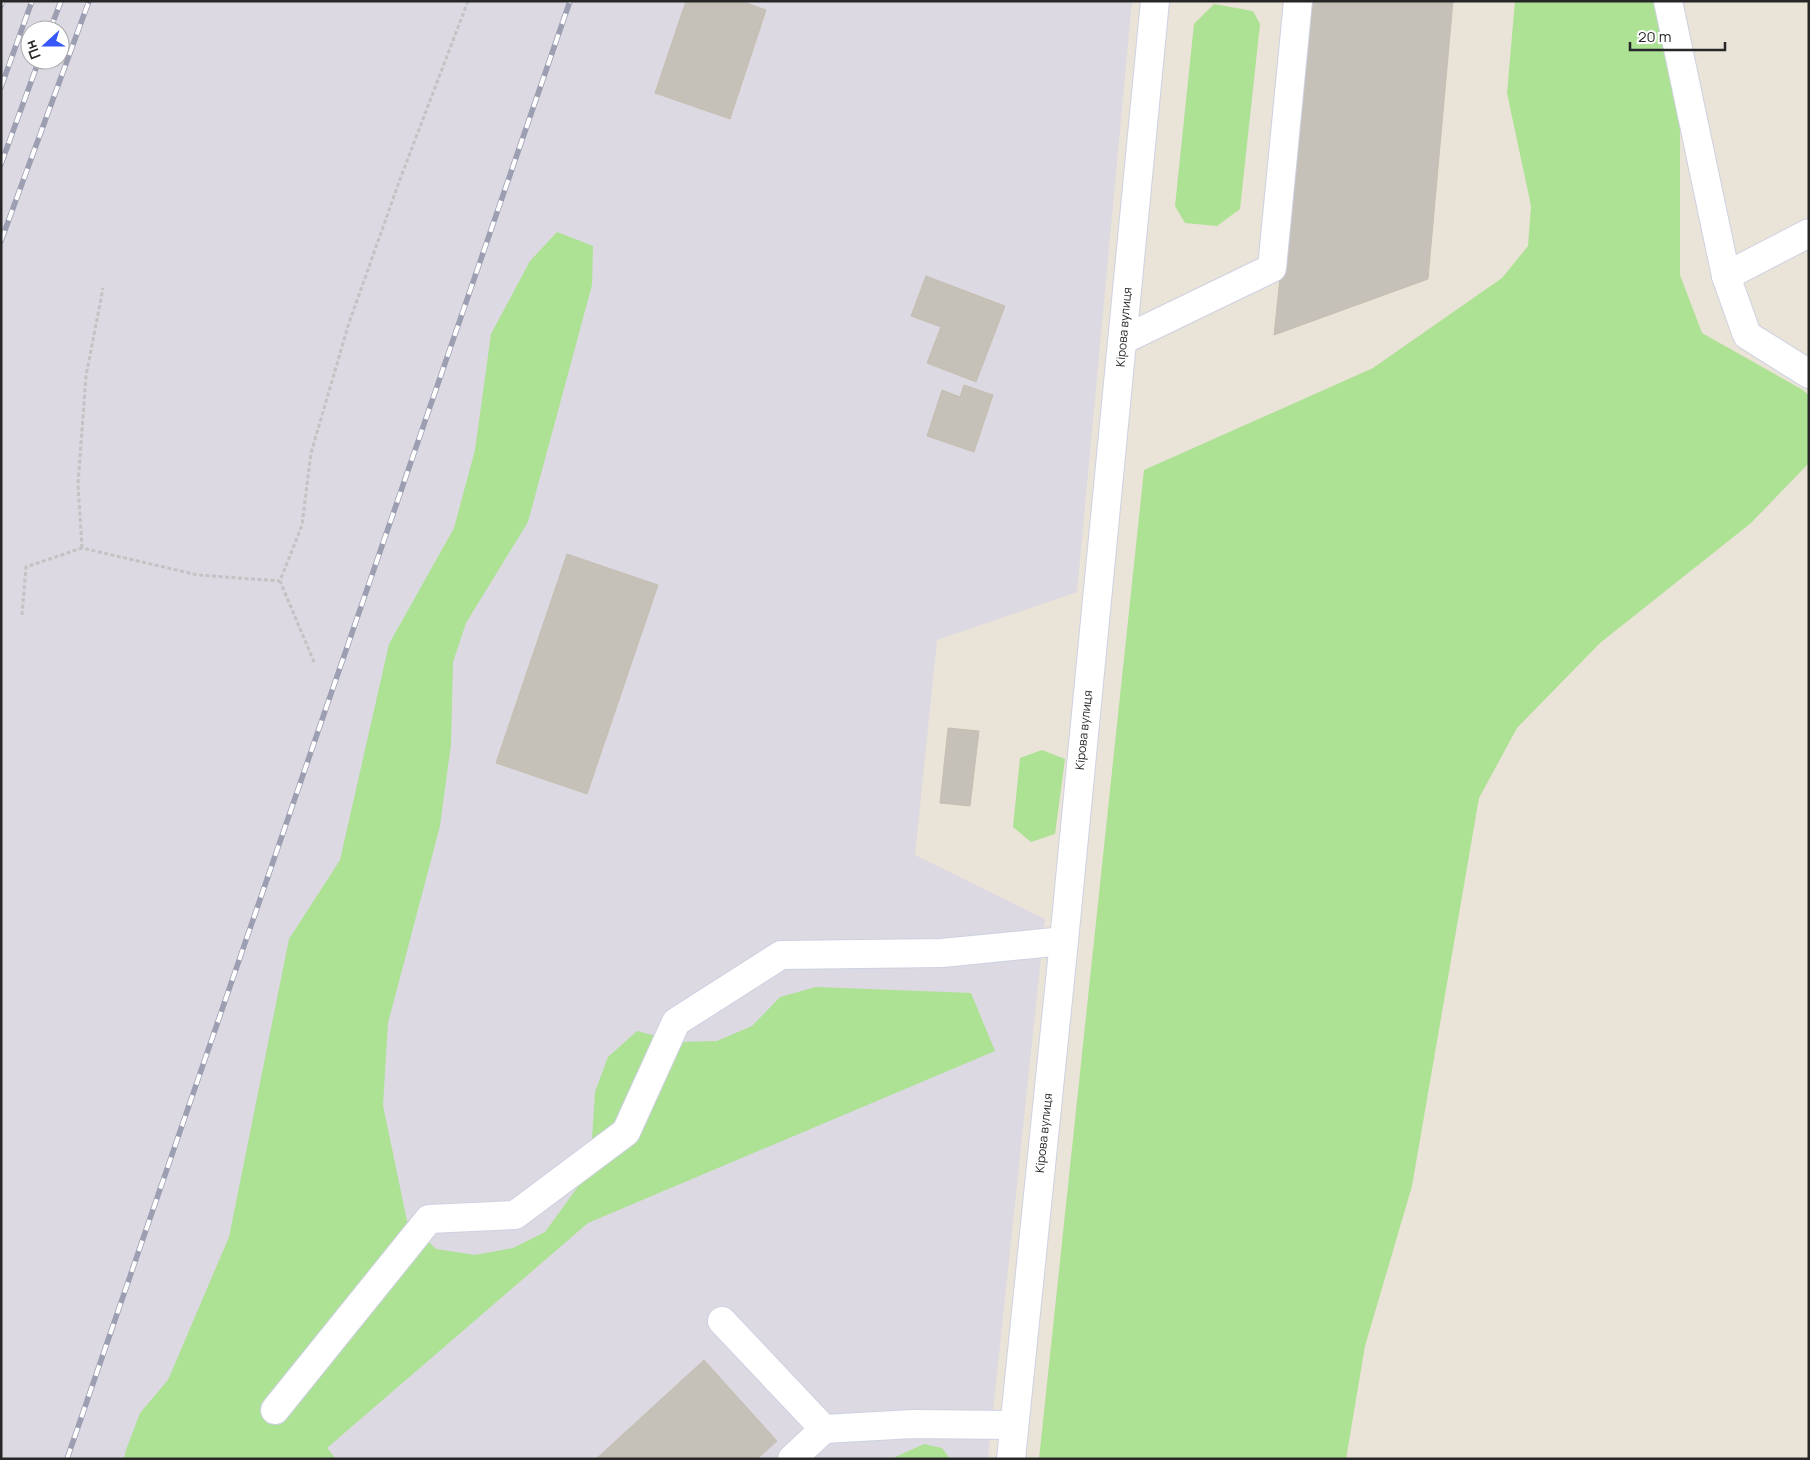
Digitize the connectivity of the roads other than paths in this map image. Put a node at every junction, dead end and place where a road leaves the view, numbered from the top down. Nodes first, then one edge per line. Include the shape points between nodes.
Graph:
1 (1155, 1) edge
2 (1298, 1) edge
3 (1668, 1) edge
4 (1809, 233) edge
5 (1726, 276) junction
6 (1122, 340) junction
7 (1809, 374) edge
8 (1064, 941) junction
9 (722, 1322) dead end
10 (275, 1410) dead end
11 (1014, 1425) dead end
12 (824, 1429) junction
13 (792, 1459) edge
14 (1011, 1459) edge

1 - 6 street, Кірова вулиця
2 - 6 street via 1272,268
3 - 5 street
4 - 5 street
5 - 7 street via 1747,335
6 - 8 street, Кірова вулиця
8 - 10 street via 942,953 781,955 676,1022 626,1132 516,1215 430,1219
8 - 14 street, Кірова вулиця
9 - 12 street
11 - 12 street via 914,1424
12 - 13 street

